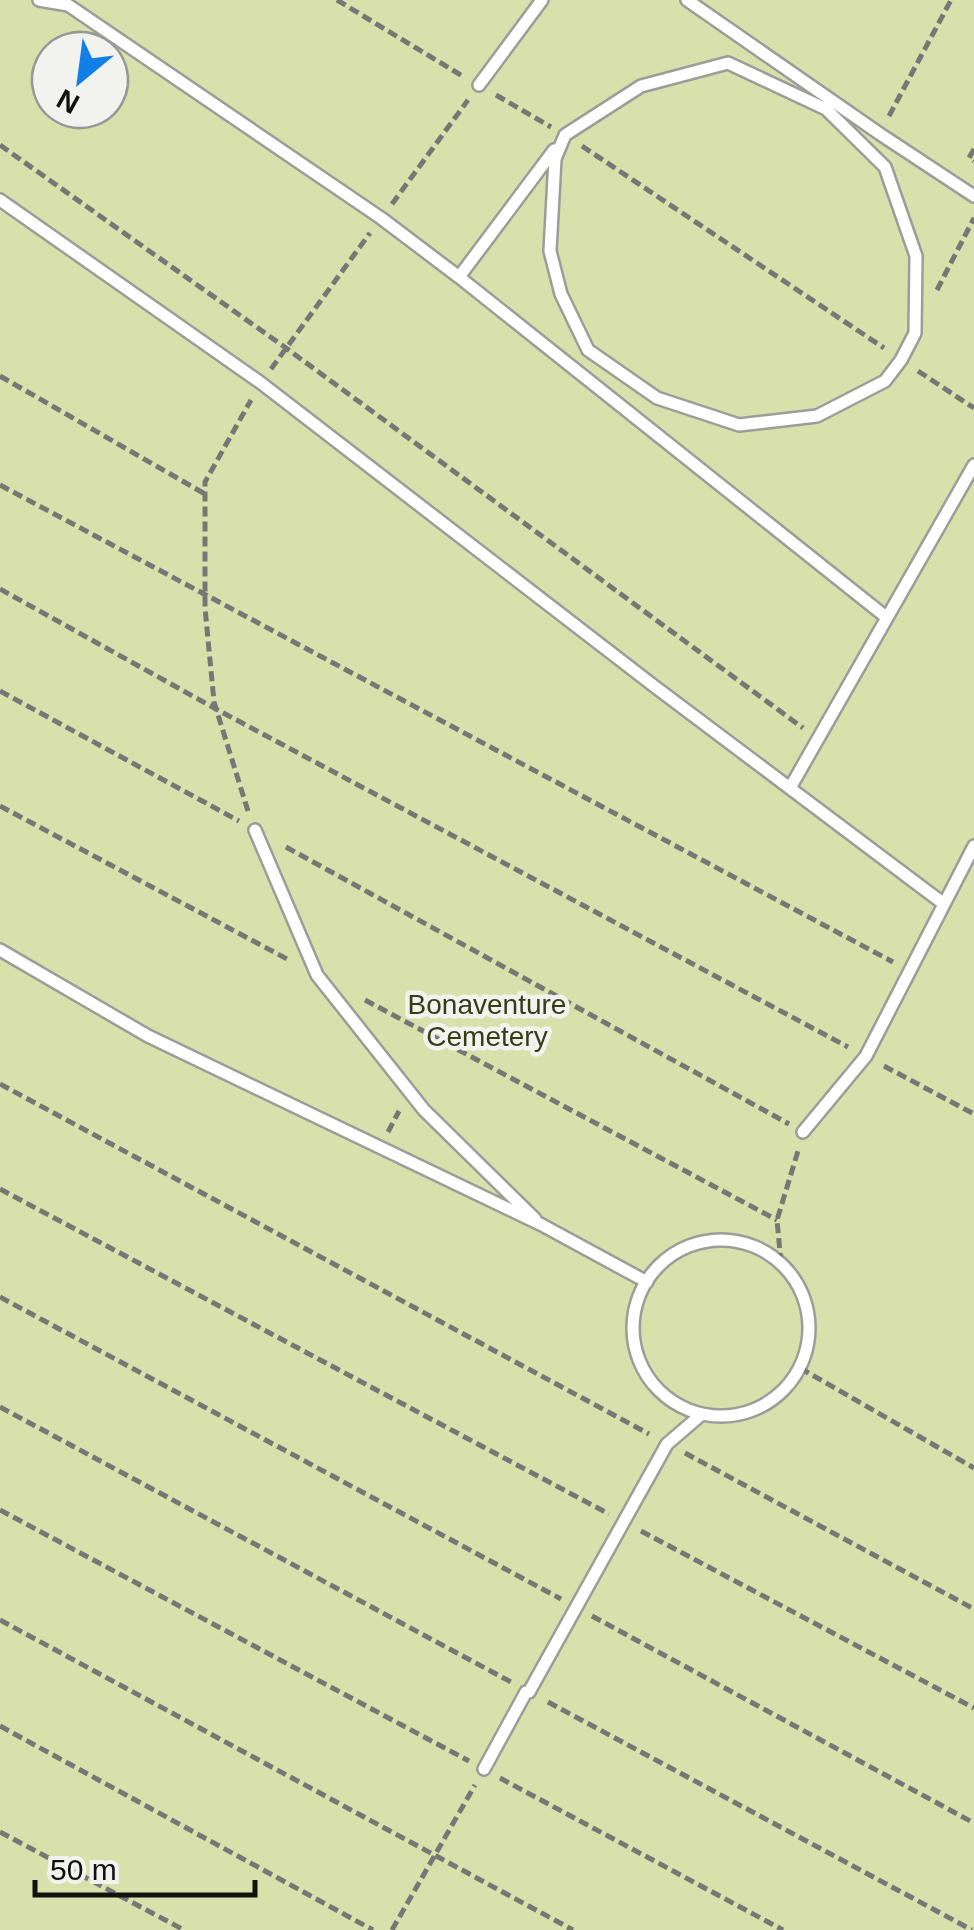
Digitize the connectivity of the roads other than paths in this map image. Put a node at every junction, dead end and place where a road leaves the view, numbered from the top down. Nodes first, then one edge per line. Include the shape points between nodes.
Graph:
1 (39, 0) edge
2 (542, 0) edge
3 (687, 0) edge
4 (478, 85) road end
5 (565, 135) junction
6 (974, 196) edge
7 (0, 200) edge
8 (459, 277) junction
9 (974, 465) edge
10 (886, 617) junction
11 (790, 788) junction
12 (254, 830) road end
13 (974, 846) edge
14 (944, 904) junction
15 (0, 950) edge
16 (803, 1132) road end
17 (542, 1226) junction
18 (646, 1282) junction
19 (702, 1414) junction
20 (484, 1770) road end

1 - 8 lane via 68,5
2 - 4 lane
3 - 6 lane
5 - 5 lane via 555,159 550,251 561,294 588,350 658,398 739,425 817,416 884,381 901,360 915,333 916,256 885,168 826,109 728,63 642,86
5 - 8 lane
7 - 11 lane via 261,383
8 - 10 lane
9 - 10 lane
10 - 11 lane
11 - 14 lane
12 - 17 lane via 318,975 424,1110
13 - 14 lane
14 - 16 lane via 866,1056
15 - 17 lane via 148,1036
17 - 18 lane
18 - 19 lane via 632,1330 638,1358 652,1384
18 - 19 lane via 672,1254 698,1242 728,1240 756,1246 781,1263 804,1297 808,1345 784,1392 731,1416
19 - 20 lane via 667,1444

